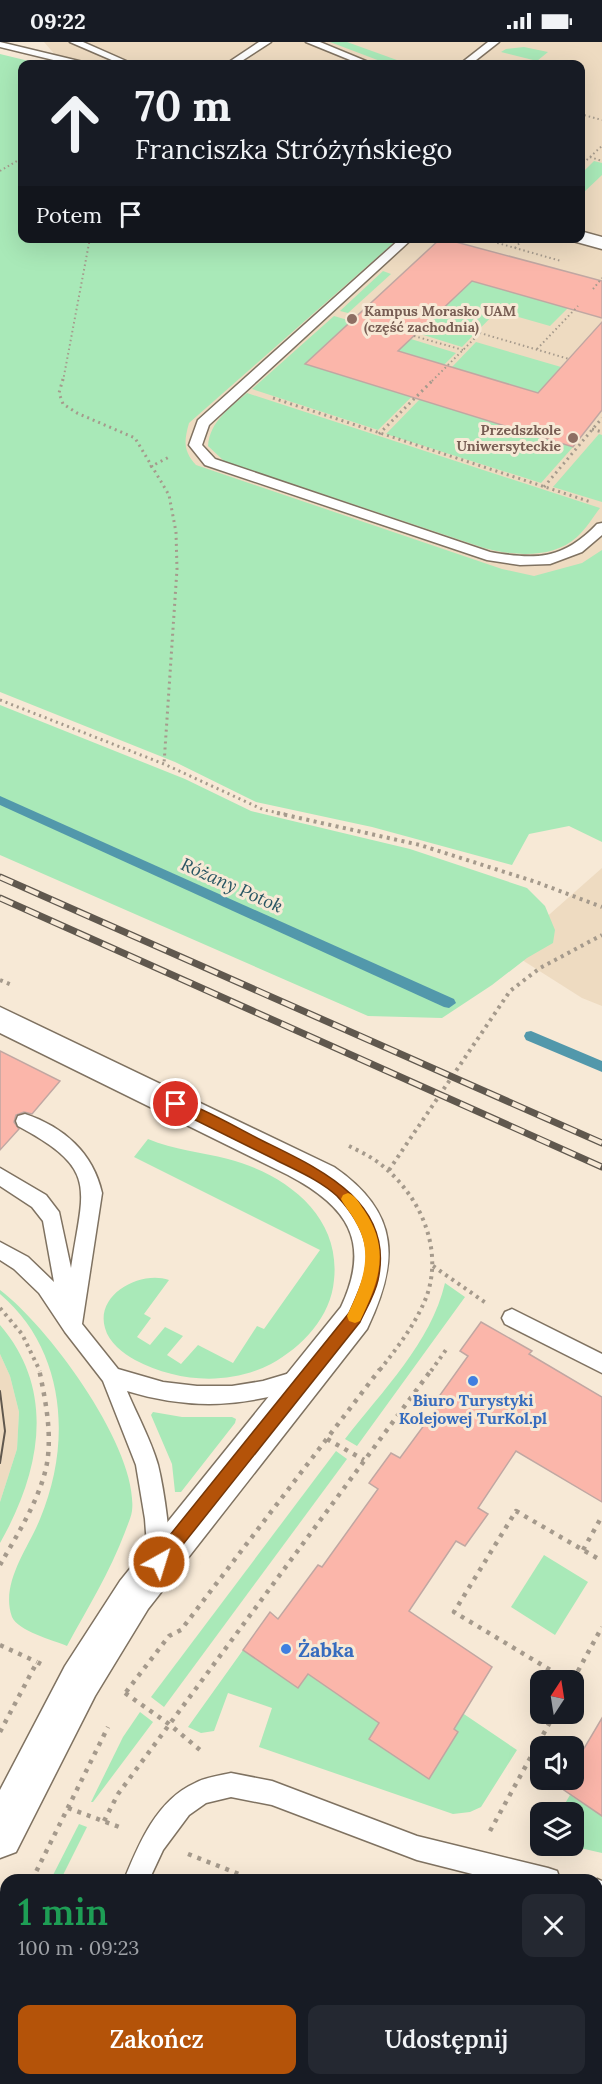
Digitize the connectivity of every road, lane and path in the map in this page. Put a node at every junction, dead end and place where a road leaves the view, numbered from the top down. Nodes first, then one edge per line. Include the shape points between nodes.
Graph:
1 (76, 42) edge
2 (266, 42) edge
3 (311, 42) edge
4 (494, 42) edge
5 (0, 44) edge
6 (64, 60) edge
7 (119, 60) edge
8 (237, 60) edge
9 (358, 60) edge
10 (470, 60) edge
11 (585, 115) edge
12 (602, 120) edge
13 (602, 146) edge
14 (590, 157) junction
15 (18, 160) edge
16 (602, 160) edge
17 (585, 162) edge
18 (0, 171) edge
19 (585, 238) edge
20 (89, 243) edge
21 (402, 243) edge
22 (497, 243) edge
23 (519, 243) edge
24 (602, 243) edge
25 (514, 248) junction
26 (569, 263) dead end
27 (602, 279) edge
28 (593, 289) dead end
29 (578, 306) dead end
30 (414, 336) dead end
31 (536, 349) junction
32 (463, 350) junction
33 (569, 359) dead end
34 (241, 387) junction
35 (602, 418) edge
36 (592, 429) junction
37 (602, 432) edge
38 (379, 434) junction
39 (544, 487) junction
40 (592, 502) dead end
41 (602, 527) edge
42 (0, 700) edge
43 (164, 764) junction
44 (602, 907) edge
45 (602, 935) edge
46 (0, 980) edge
47 (21, 990) dead end
48 (0, 1019) edge
49 (25, 1121) dead end
50 (339, 1142) dead end
51 (389, 1170) junction
52 (0, 1176) edge
53 (0, 1250) edge
54 (433, 1266) junction
55 (491, 1307) dead end
56 (0, 1308) edge
57 (512, 1318) dead end
58 (72, 1326) junction
59 (448, 1347) dead end
60 (602, 1364) edge
61 (111, 1376) junction
62 (307, 1377) junction
63 (327, 1439) junction
64 (364, 1460) junction
65 (602, 1516) edge
66 (583, 1550) junction
67 (602, 1561) edge
68 (159, 1562) junction
69 (0, 1566) edge
70 (602, 1627) edge
71 (0, 1645) edge
72 (37, 1662) dead end
73 (550, 1670) edge
74 (578, 1670) edge
75 (125, 1693) junction
76 (120, 1698) dead end
77 (109, 1724) dead end
78 (170, 1724) junction
79 (549, 1724) edge
80 (200, 1750) dead end
81 (104, 1821) dead end
82 (490, 1831) dead end
83 (0, 1836) edge
84 (35, 1874) edge
85 (139, 1874) edge
86 (523, 1874) edge

1 - 7 lane
2 - 8 lane
3 - 9 lane
4 - 10 lane
5 - 6 lane
11 - 12 path
13 - 14 path
14 - 16 path
14 - 17 path
15 - 18 path
19 - 24 street
20 - 43 path via 59,393 63,404 77,413 135,438 169,495 177,569
21 - 34 lane
22 - 25 path
23 - 25 path
25 - 26 path
27 - 28 path
29 - 31 path
30 - 32 path
31 - 32 path via 480,333
31 - 33 path
32 - 38 path
34 - 38 path
34 - 41 lane via 203,423 195,445 210,462 487,556 516,562 571,555 589,543
35 - 36 path
36 - 37 path
36 - 39 path
38 - 39 path
39 - 40 path
42 - 43 path
43 - 44 path via 264,810 420,845
45 - 51 path via 540,968 510,991
46 - 47 path
48 - 62 street via 283,1157 341,1191 359,1213 373,1245 370,1282 354,1318
49 - 58 lane via 74,1152 90,1178 92,1193
50 - 51 path
51 - 54 path via 410,1196 429,1230
52 - 58 lane via 39,1202 52,1218
53 - 58 lane via 21,1263 46,1287
54 - 55 path
54 - 63 path via 427,1295 404,1338
56 - 69 path via 22,1334 39,1367 48,1410 48,1457 31,1511
57 - 60 lane
58 - 61 lane
59 - 64 path
61 - 62 lane via 168,1393 207,1397 251,1393
61 - 68 lane via 147,1465
62 - 68 street
63 - 64 path
63 - 75 path via 181,1630 169,1636
64 - 78 path
65 - 66 path
66 - 67 path
66 - 73 path via 516,1511 454,1612
68 - 83 street via 104,1640
70 - 74 path
71 - 72 path
75 - 76 path
75 - 78 path
77 - 84 path
78 - 80 path
78 - 81 path via 118,1794
79 - 82 path
85 - 86 lane via 154,1841 180,1806 201,1792 231,1785 272,1793 417,1848

